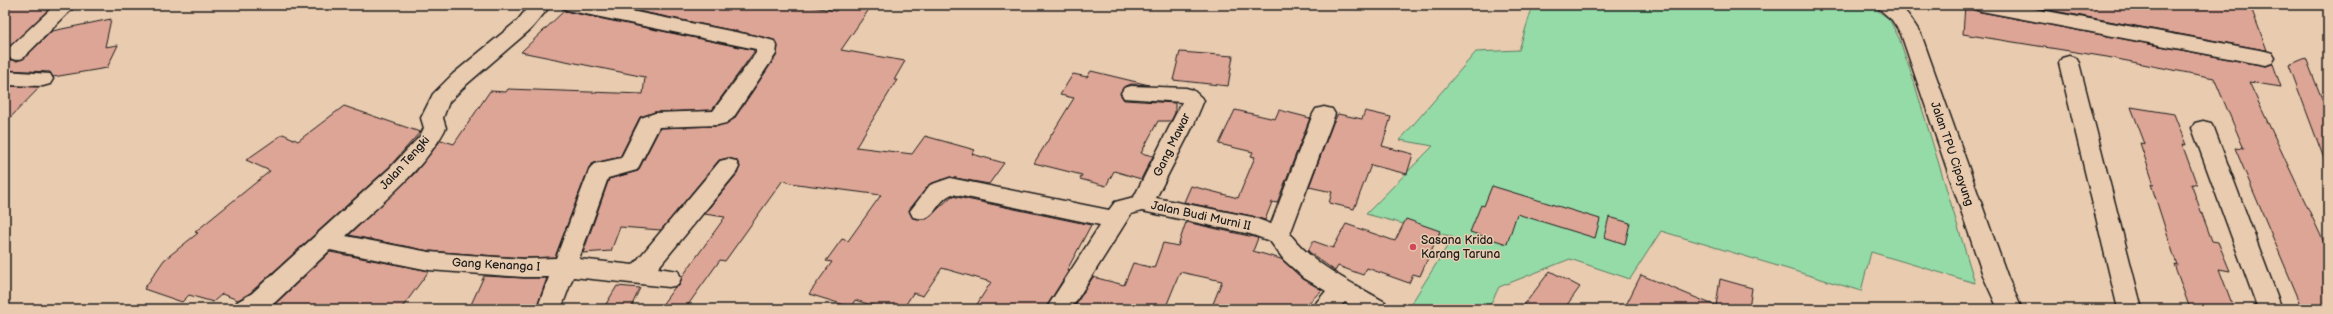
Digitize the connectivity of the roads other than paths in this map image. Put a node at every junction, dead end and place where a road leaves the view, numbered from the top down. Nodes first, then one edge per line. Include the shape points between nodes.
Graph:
1 (66, 5) edge
2 (541, 5) edge
3 (572, 5) edge
4 (1885, 5) edge
5 (1981, 5) edge
6 (2078, 5) edge
7 (2083, 25) junction
8 (16, 53) dead end
9 (2265, 58) dead end
10 (2070, 63) dead end
11 (5, 78) edge
12 (43, 79) dead end
13 (1131, 93) dead end
14 (1324, 114) dead end
15 (2203, 128) dead end
16 (728, 167) dead end
17 (1142, 203) junction
18 (921, 211) dead end
19 (1115, 220) junction
20 (1278, 235) junction
21 (324, 240) junction
22 (566, 267) junction
23 (639, 274) junction
24 (669, 278) dead end
25 (1342, 290) junction
26 (246, 309) edge
27 (549, 309) edge
28 (1058, 309) edge
29 (1323, 309) edge
30 (1376, 309) edge
31 (2010, 309) edge
32 (2130, 309) edge
33 (2270, 309) edge

1 - 8 street
2 - 21 street, Jalan Tengki via 524,25 440,99 432,118 435,128 428,141 365,206
3 - 22 street via 767,46 766,54 725,113 718,118 655,120 650,123 629,164 602,170 598,174
4 - 31 street, Jalan TPU Cipayung via 1899,16 1911,34 1996,278
5 - 7 street
6 - 7 street
7 - 9 street
10 - 32 street
11 - 12 street
13 - 17 street, Gang Mawar via 1186,95 1193,100
14 - 20 street
15 - 33 street
16 - 23 street
17 - 19 street, Jalan Budi Murni II via 1123,208
17 - 20 street, Jalan Budi Murni II via 1252,226
18 - 19 street via 938,191 950,186
19 - 28 street, Jalan Budi Murni II
20 - 25 street via 1312,271
21 - 22 street, Gang Kenanga I via 429,260 523,268
21 - 26 street, Jalan Tengki via 260,301
22 - 23 street, Gang Kenanga I
22 - 27 street
23 - 24 street, Gang Kenanga I
25 - 29 street
25 - 30 street

